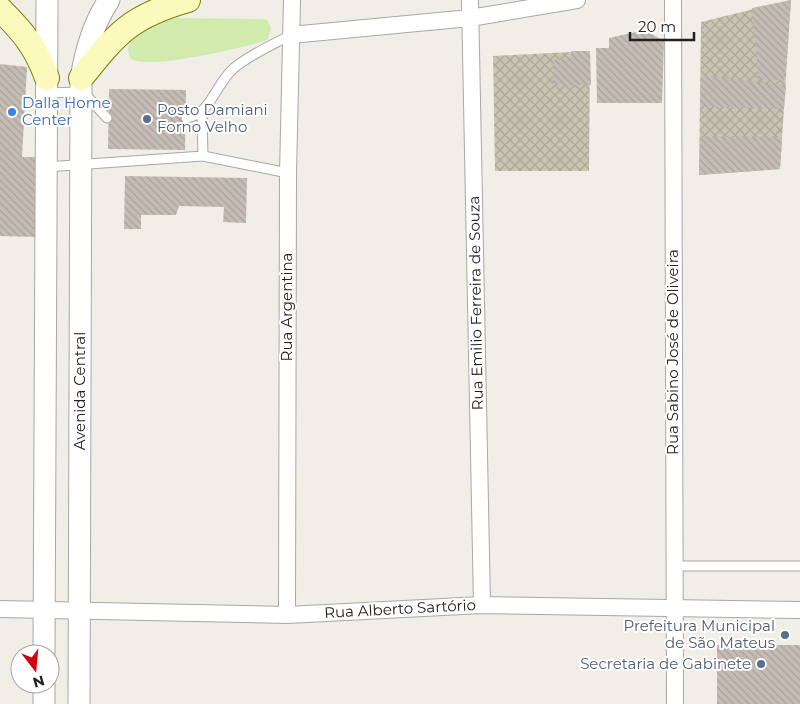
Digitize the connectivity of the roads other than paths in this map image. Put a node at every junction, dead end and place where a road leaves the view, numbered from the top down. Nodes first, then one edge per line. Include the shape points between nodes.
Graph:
1 (47, 0) edge
2 (109, 0) edge
3 (188, 0) edge
4 (292, 0) edge
5 (470, 0) edge
6 (577, 0) edge
7 (673, 0) edge
8 (0, 9) edge
9 (470, 18) junction
10 (291, 35) junction
11 (81, 85) junction
12 (46, 86) junction
13 (202, 113) junction
14 (108, 118) dead end
15 (186, 118) dead end
16 (203, 156) junction
17 (80, 165) junction
18 (46, 168) junction
19 (288, 173) junction
20 (674, 566) junction
21 (800, 566) edge
22 (482, 605) junction
23 (0, 609) edge
24 (44, 610) junction
25 (81, 610) junction
26 (674, 610) junction
27 (800, 610) edge
28 (286, 615) junction
29 (44, 644) edge
30 (79, 704) edge
31 (675, 704) edge

1 - 12 street
2 - 11 street, Avenida Central via 91,36
3 - 11 main road via 145,15 125,28
4 - 10 street, Rua Argentina
5 - 9 street, Rua Emilio Ferreira de Souza
6 - 9 street
7 - 20 street, Rua Sabino José de Oliveira
8 - 12 main road via 26,35 38,53
9 - 10 street
9 - 22 street, Rua Emilio Ferreira de Souza
10 - 13 lane via 233,68 223,78
10 - 19 street, Rua Argentina
11 - 12 lane
11 - 14 lane
11 - 17 street, Avenida Central
12 - 18 street
13 - 15 lane
13 - 16 lane
16 - 17 lane
16 - 19 lane
17 - 18 lane
17 - 25 street, Avenida Central
18 - 24 street
19 - 28 street, Rua Argentina
20 - 21 lane
20 - 26 street, Rua Sabino José de Oliveira
22 - 26 street, Rua Alberto Sartório
22 - 28 street, Rua Alberto Sartório
23 - 24 street, Rua Alberto Sartório
24 - 25 street, Rua Alberto Sartório
24 - 29 street
25 - 28 street, Rua Alberto Sartório
25 - 30 street, Avenida Central
26 - 27 street, Rua Alberto Sartório
26 - 31 street, Rua Sabino José de Oliveira

